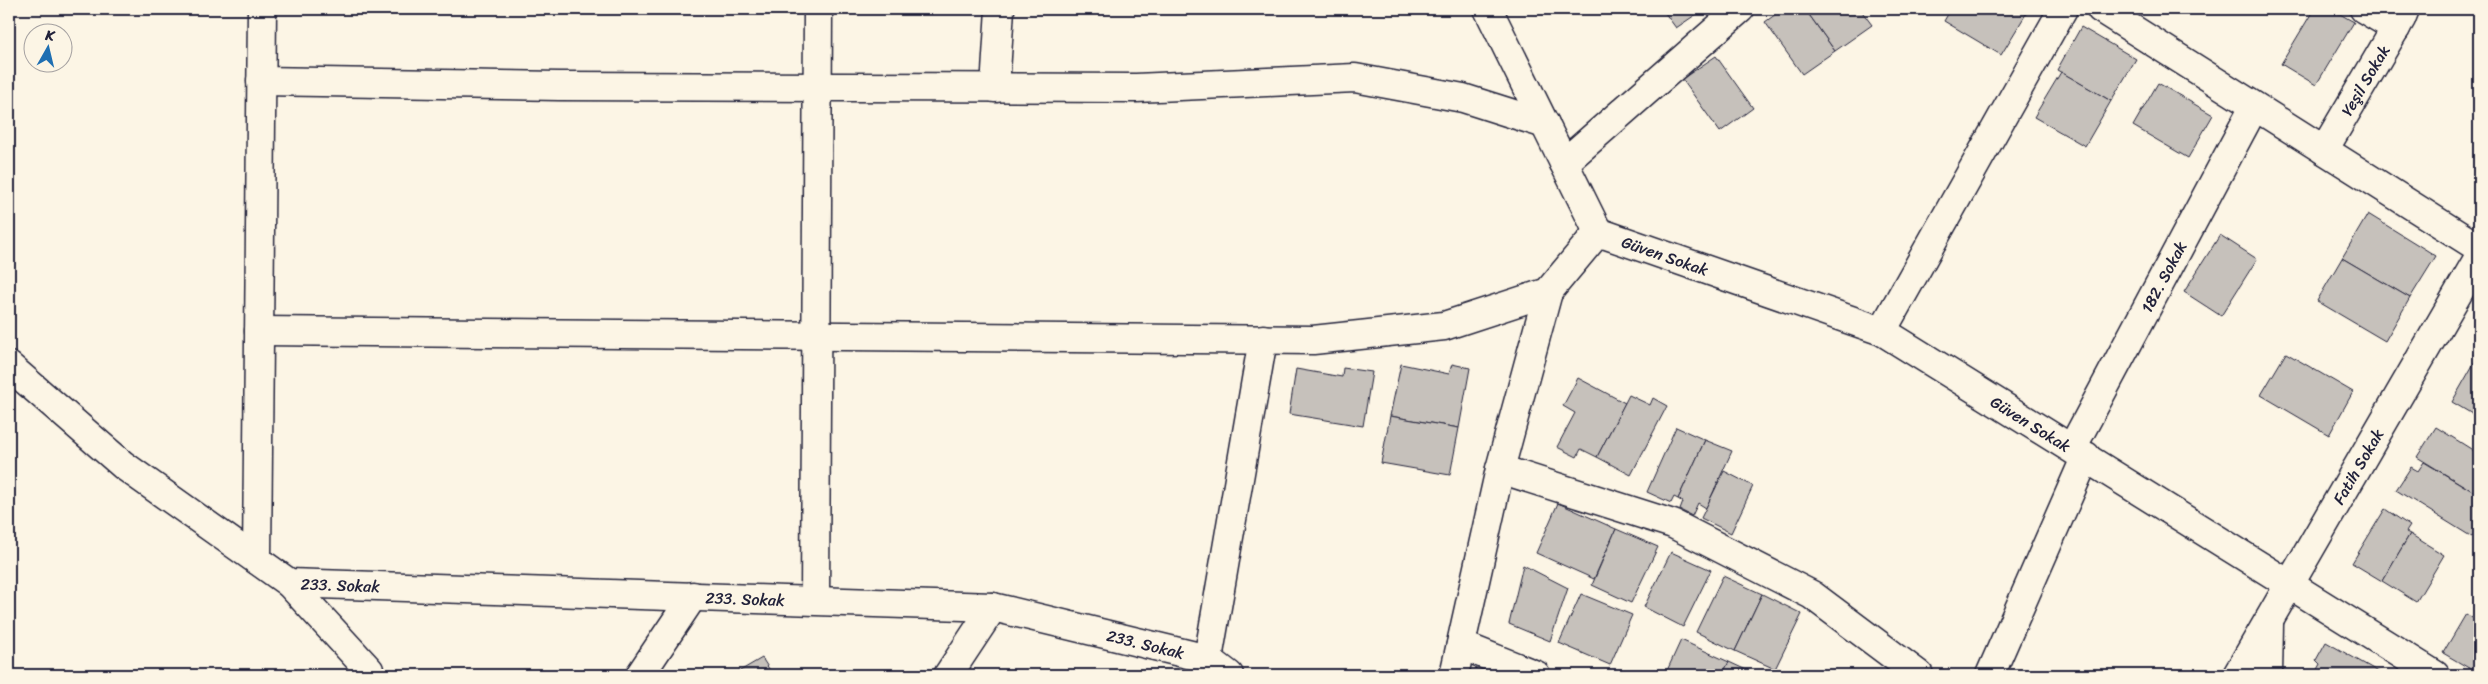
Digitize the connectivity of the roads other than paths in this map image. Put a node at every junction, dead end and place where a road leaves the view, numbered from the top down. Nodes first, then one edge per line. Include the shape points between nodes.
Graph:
1 (262, 9) edge
2 (818, 9) edge
3 (1000, 9) edge
4 (1740, 9) edge
5 (2063, 9) edge
6 (2101, 9) edge
7 (2364, 9) edge
8 (1492, 10) edge
9 (2400, 18) edge
10 (261, 81) junction
11 (818, 88) junction
12 (995, 88) junction
13 (2254, 107) junction
14 (1545, 124) junction
15 (2324, 150) junction
16 (1564, 163) junction
17 (1598, 232) junction
18 (2479, 248) edge
19 (2479, 257) edge
20 (1548, 292) junction
21 (259, 331) junction
22 (1882, 331) junction
23 (817, 337) junction
24 (1263, 339) junction
25 (9, 366) edge
26 (2079, 452) junction
27 (1500, 469) junction
28 (257, 560) junction
29 (289, 583) junction
30 (2288, 585) junction
31 (693, 596) junction
32 (815, 600) junction
33 (993, 606) junction
34 (2269, 622) junction
35 (1461, 645) junction
36 (1219, 667) edge
37 (368, 675) edge
38 (640, 675) edge
39 (948, 675) edge
40 (1454, 675) edge
41 (1536, 675) edge
42 (1920, 675) edge
43 (1990, 675) edge
44 (2237, 675) edge
45 (2268, 675) edge
46 (2436, 675) edge

1 - 10 street
2 - 11 street
3 - 12 street
4 - 16 street
5 - 22 street
6 - 13 street
7 - 9 street
8 - 14 street
9 - 15 street, Yeşil Sokak
10 - 11 street
10 - 21 street
11 - 12 street
11 - 23 street
12 - 14 street via 1136,88 1355,78 1463,98
13 - 15 street
13 - 26 street, 182. Sokak
14 - 16 street
15 - 18 street
16 - 17 street
17 - 20 street
17 - 22 street, Güven Sokak
19 - 30 street, Fatih Sokak
20 - 24 street via 1444,326 1313,340
20 - 27 street
21 - 23 street
21 - 28 street
22 - 26 street, Güven Sokak
23 - 24 street
23 - 32 street
24 - 36 street
25 - 28 street, 233. Sokak via 124,465
26 - 30 street, Güven Sokak
26 - 43 street, 182. Sokak
27 - 35 street
27 - 42 street via 1673,524 1812,595
28 - 29 street, 233. Sokak
29 - 31 street, 233. Sokak
29 - 37 street via 369,670
30 - 34 street, Fatih Sokak
30 - 46 street, Güven Sokak
31 - 32 street, 233. Sokak
31 - 38 street
32 - 33 street, 233. Sokak
33 - 36 street, 233. Sokak
33 - 39 street
34 - 44 street, Fatih Sokak
34 - 45 street
35 - 40 street
35 - 41 street

